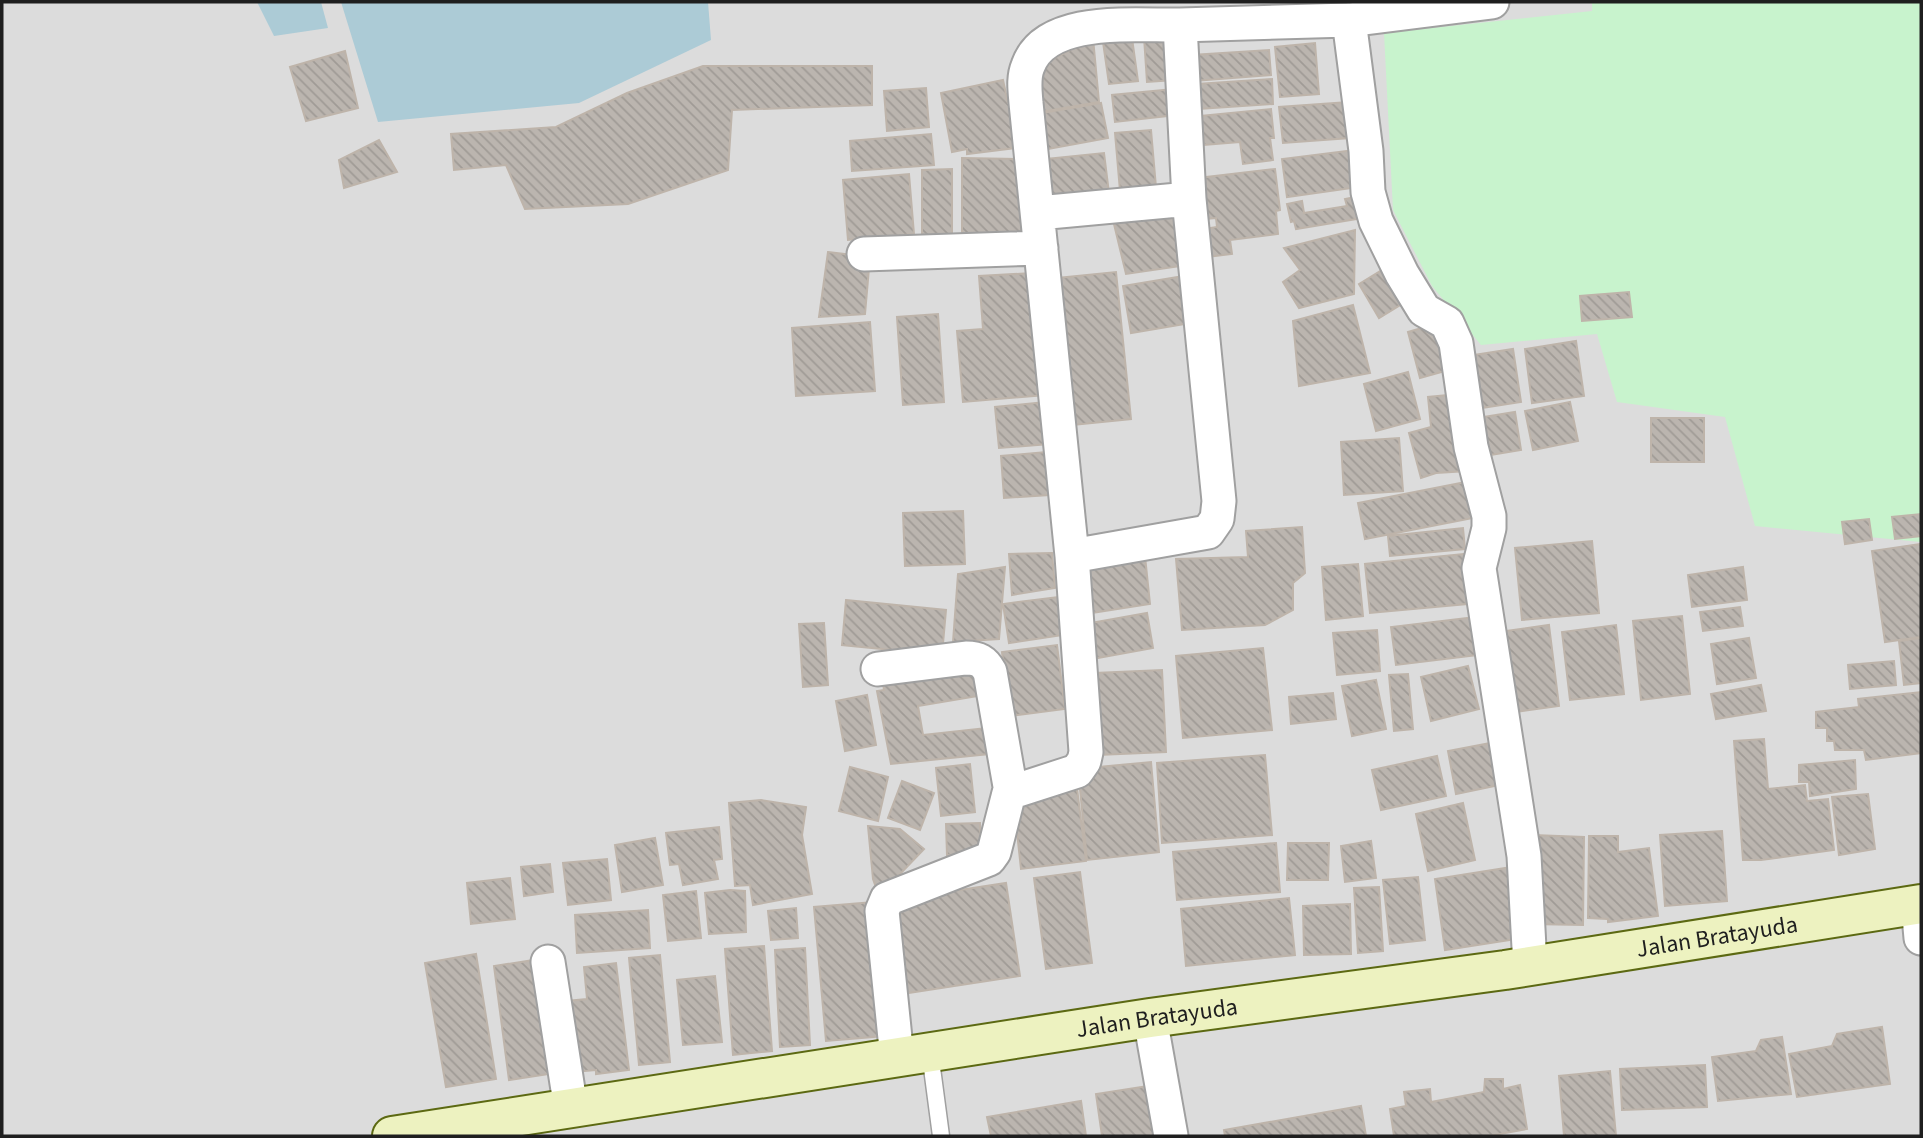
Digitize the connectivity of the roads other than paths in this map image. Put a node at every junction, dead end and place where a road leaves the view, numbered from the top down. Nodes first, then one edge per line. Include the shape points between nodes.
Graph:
1 (1492, 2) edge
2 (1349, 20) junction
3 (1180, 25) junction
4 (1189, 199) junction
5 (1038, 213) junction
6 (1041, 248) junction
7 (864, 254) dead end
8 (1072, 555) junction
9 (878, 669) dead end
10 (1011, 792) junction
11 (1920, 916) edge
12 (548, 962) dead end
13 (1530, 966) junction
14 (1150, 1018) junction
15 (914, 1056) junction
16 (571, 1109) junction
17 (510, 1127) edge
18 (392, 1136) edge
19 (941, 1136) edge
20 (1171, 1136) edge

1 - 2 street
2 - 3 street
2 - 13 street via 1368,192 1376,221 1424,310 1447,323 1456,344 1471,447 1489,516 1479,568 1524,856
3 - 4 street
3 - 5 street via 1078,28 1038,49 1025,77
4 - 5 street
4 - 8 street via 1219,501 1217,519 1208,532
5 - 6 street
6 - 7 street
6 - 8 street
8 - 10 street via 1084,761 1077,771
9 - 10 street via 966,658 986,664
10 - 15 street via 989,859 884,903 882,911
11 - 13 street, Jalan Bratayuda
12 - 16 street
13 - 14 street, Jalan Bratayuda
14 - 15 street, Jalan Bratayuda
14 - 20 street
15 - 16 street, Jalan Bratayuda
15 - 19 lane
16 - 17 street, Jalan Bratayuda
17 - 18 street, Jalan Bratayuda

